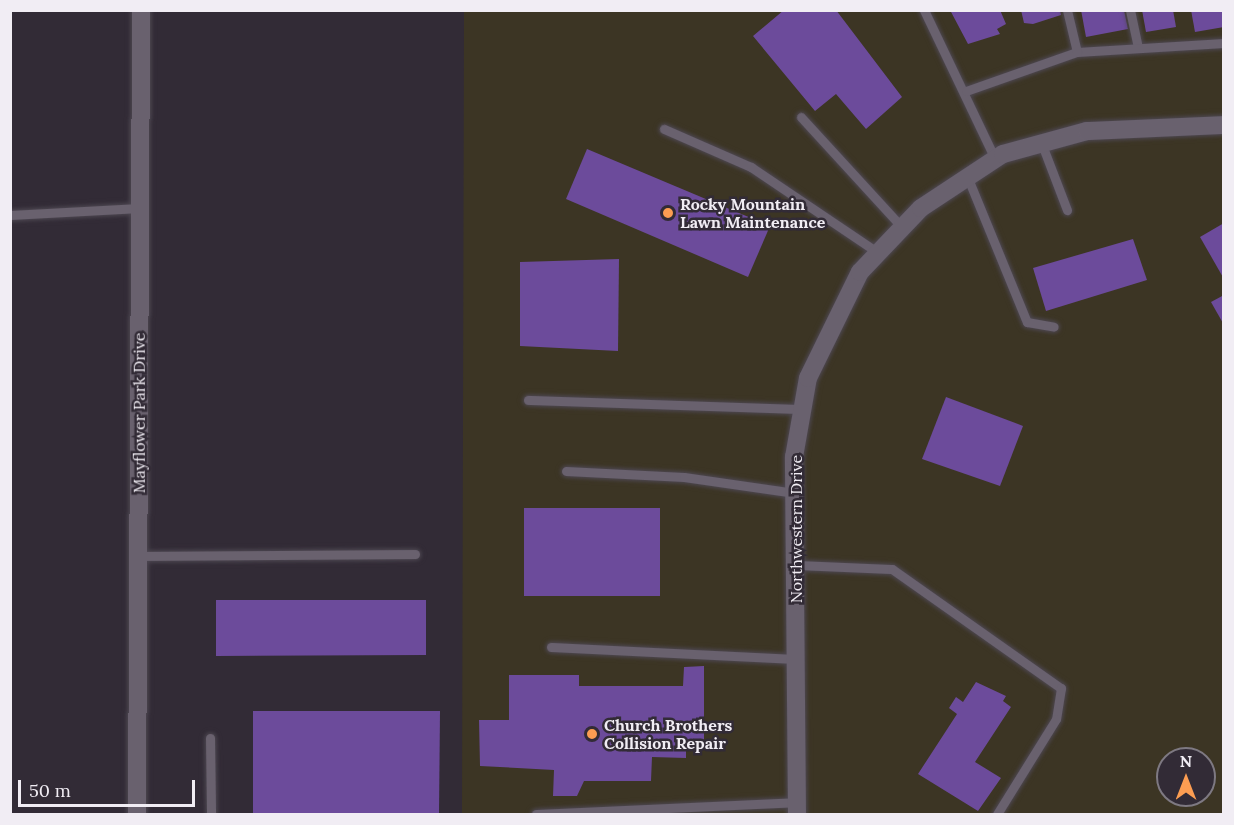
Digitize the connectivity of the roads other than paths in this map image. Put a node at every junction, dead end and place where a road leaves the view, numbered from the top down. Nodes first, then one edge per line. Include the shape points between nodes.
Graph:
1 (141, 10) edge
2 (924, 10) edge
3 (1067, 10) edge
4 (1130, 10) edge
5 (1224, 43) edge
6 (1138, 47) junction
7 (1077, 52) junction
8 (966, 91) junction
9 (801, 117) dead end
10 (1224, 125) edge
11 (664, 129) dead end
12 (1040, 140) junction
13 (995, 159) junction
14 (966, 174) junction
15 (140, 208) junction
16 (1066, 210) dead end
17 (10, 215) edge
18 (902, 226) junction
19 (877, 252) junction
20 (1054, 327) dead end
21 (528, 400) dead end
22 (802, 409) junction
23 (566, 471) dead end
24 (795, 494) junction
25 (415, 554) dead end
26 (139, 556) junction
27 (796, 565) junction
28 (551, 647) dead end
29 (795, 659) junction
30 (210, 738) dead end
31 (796, 808) edge
32 (137, 814) edge
33 (211, 814) edge
34 (536, 814) edge
35 (997, 814) edge

1 - 15 street, Mayflower Park Drive
2 - 8 lane
3 - 7 lane
4 - 6 lane
5 - 6 lane
6 - 7 lane
7 - 8 lane
8 - 13 lane
9 - 18 lane
10 - 12 street, Northwestern Drive via 1139,126
11 - 19 lane via 751,167
12 - 13 street, Northwestern Drive
12 - 16 lane
13 - 14 street, Northwestern Drive
14 - 18 street, Northwestern Drive
14 - 20 lane via 1027,322
15 - 17 lane
15 - 26 street, Mayflower Park Drive
18 - 19 street, Northwestern Drive
19 - 22 street, Northwestern Drive via 860,272 820,343
21 - 22 lane
22 - 24 street, Northwestern Drive
23 - 24 lane via 684,477
24 - 27 street, Northwestern Drive
25 - 26 lane
26 - 32 street, Mayflower Park Drive
27 - 29 street, Northwestern Drive
27 - 35 lane via 892,569 1061,688 1056,719
28 - 29 lane
29 - 31 street, Northwestern Drive
30 - 33 lane
31 - 34 lane

